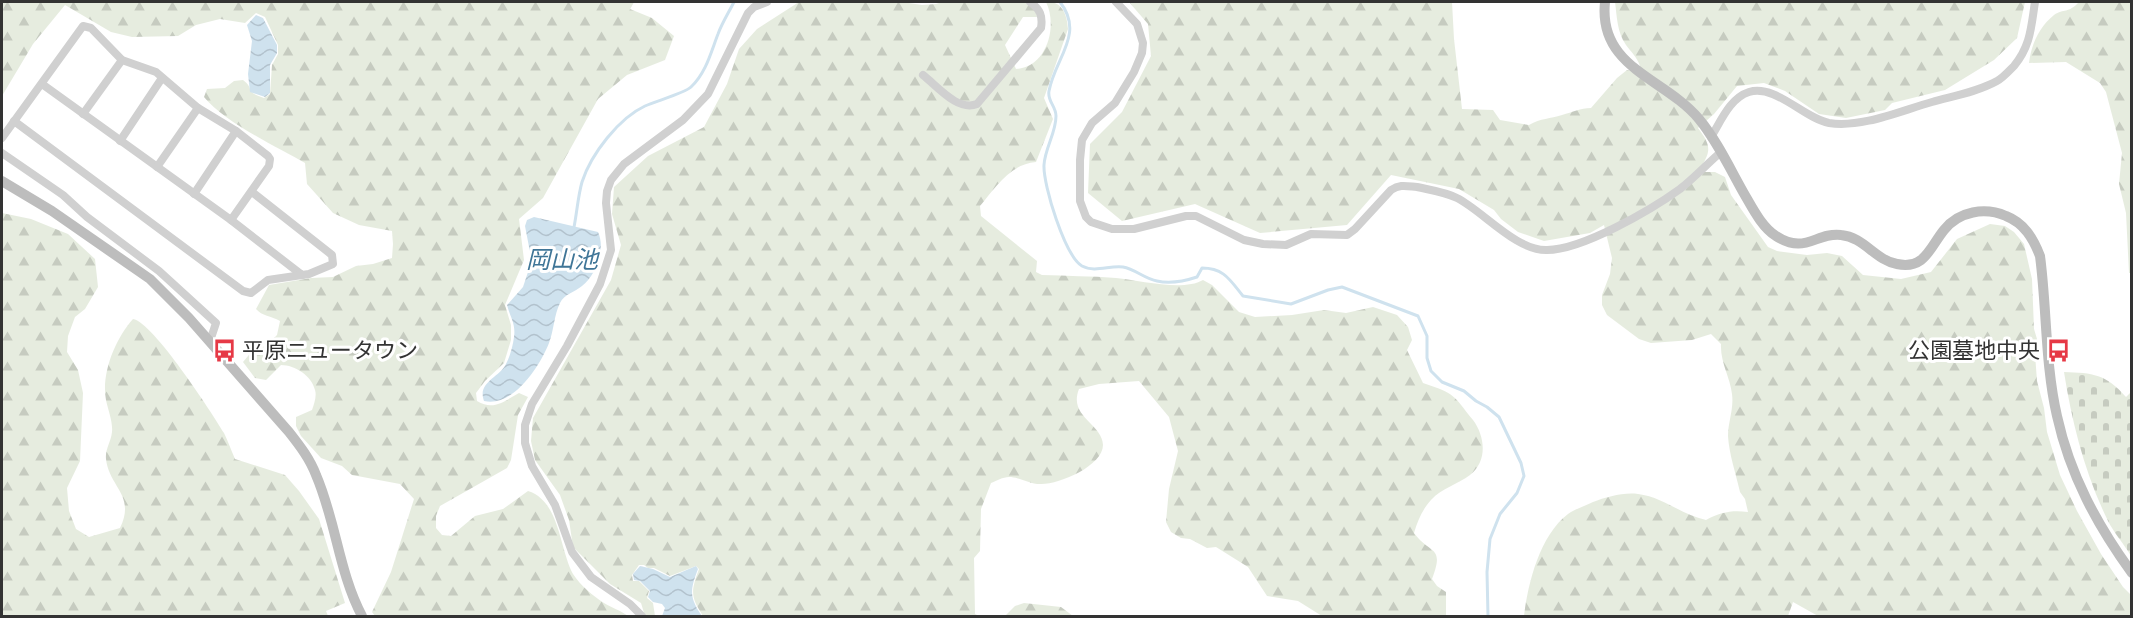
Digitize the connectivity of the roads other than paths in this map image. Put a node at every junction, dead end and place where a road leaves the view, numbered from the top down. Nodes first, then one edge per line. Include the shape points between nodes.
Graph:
1 (767, 2) edge
2 (1030, 2) edge
3 (1116, 2) edge
4 (1605, 2) edge
5 (2035, 2) edge
6 (122, 60) junction
7 (924, 75) dead end
8 (162, 78) junction
9 (42, 84) junction
10 (198, 108) junction
11 (83, 114) junction
12 (14, 121) junction
13 (236, 131) junction
14 (1712, 137) junction
15 (2, 138) edge
16 (120, 141) junction
17 (1721, 152) junction
18 (2, 153) edge
19 (157, 167) junction
20 (2, 181) edge
21 (252, 192) junction
22 (194, 194) junction
23 (231, 220) junction
24 (302, 275) junction
25 (210, 341) junction
26 (2132, 573) edge
27 (362, 616) edge
28 (642, 616) edge

1 - 28 street via 748,13 702,102 624,164 611,180 606,191 611,250 600,284 531,404 525,425 531,466 555,505 572,552 591,577
2 - 7 street via 1041,14 1041,28 977,104 960,105
3 - 17 street via 1137,24 1143,43 1127,85 1115,103 1092,123 1082,140 1082,209 1091,222 1105,228 1134,229 1196,216 1244,240 1286,245 1311,234 1347,235 1391,190 1406,185 1456,197 1518,242 1548,250 1589,239 1624,223 1680,189
4 - 14 street via 1607,30 1621,56 1691,110
5 - 14 street via 2027,47 2000,80 1981,88 1848,123 1818,120 1774,94 1751,91 1732,104
6 - 8 street via 156,72
6 - 9 street via 91,28 83,26
6 - 11 street
8 - 10 street
8 - 16 street
9 - 11 street
9 - 12 street
10 - 13 street
10 - 19 street
11 - 16 street
12 - 15 street
12 - 24 street via 243,291 251,293 268,280
13 - 21 street via 270,159
13 - 22 street
14 - 17 street
16 - 19 street
17 - 26 street via 1768,229 1791,243 1831,235 1848,236 1885,260 1906,265 1927,256 1943,231 1964,215 1990,211 2023,226 2040,255 2051,379 2070,462 2108,540
18 - 25 street via 63,195 203,310 216,323
19 - 22 street
20 - 25 street via 150,279
21 - 23 street
21 - 24 street via 332,255 331,266
22 - 23 street
23 - 24 street
25 - 27 street via 310,462

